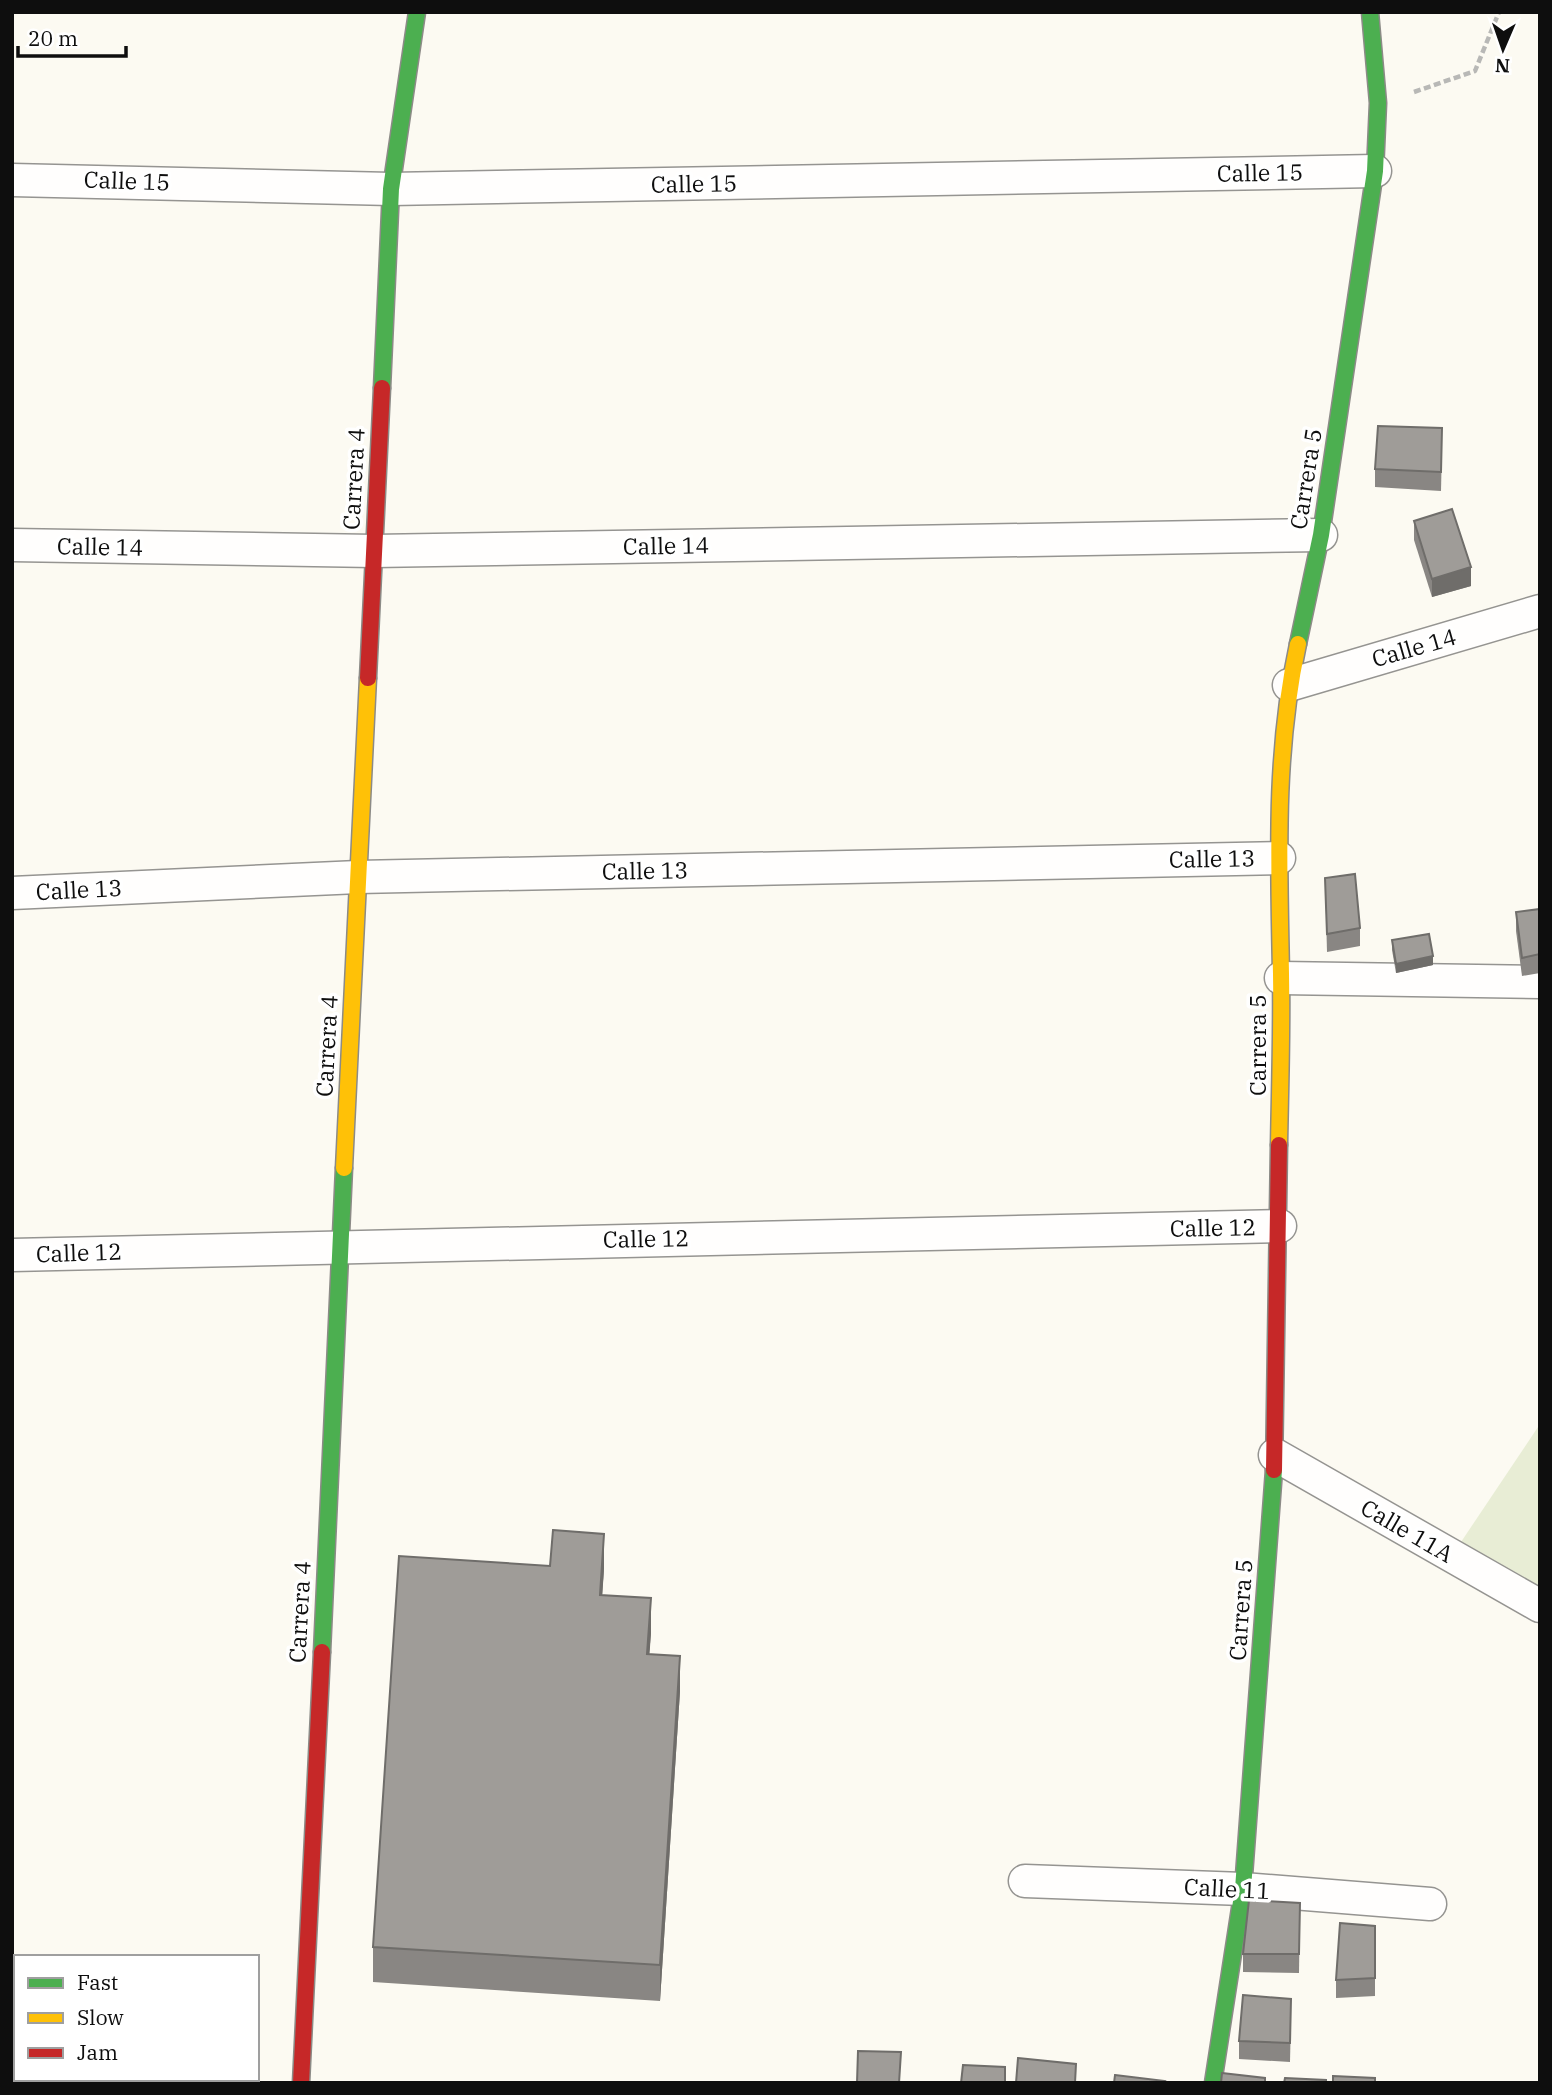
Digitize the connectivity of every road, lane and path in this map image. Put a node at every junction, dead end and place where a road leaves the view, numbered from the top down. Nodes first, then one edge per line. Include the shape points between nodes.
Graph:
1 (417, 12) edge
2 (1370, 12) edge
3 (1499, 12) edge
4 (1378, 103) junction
5 (1375, 171) junction
6 (12, 180) edge
7 (391, 189) junction
8 (1321, 535) junction
9 (12, 545) edge
10 (373, 551) junction
11 (1540, 611) edge
12 (1289, 685) junction
13 (1279, 858) junction
14 (358, 877) junction
15 (12, 893) edge
16 (1282, 978) junction
17 (1540, 982) edge
18 (1280, 1226) junction
19 (341, 1246) junction
20 (12, 1255) edge
21 (1275, 1455) junction
22 (1540, 1606) edge
23 (1025, 1881) dead end
24 (1242, 1889) junction
25 (1430, 1904) dead end
26 (301, 2083) edge
27 (1213, 2083) edge

1 - 7 street, Carrera 4
2 - 4 street, Carrera 5
3 - 4 path via 1475,71
4 - 5 street, Carrera 5
5 - 7 street, Calle 15
5 - 8 street, Carrera 5
6 - 7 street, Calle 15
7 - 10 street, Carrera 4
8 - 10 street, Calle 14
8 - 12 street, Carrera 5
9 - 10 street, Calle 14
10 - 14 street, Carrera 4
11 - 12 street, Calle 14
12 - 13 street, Carrera 5 via 1278,792
13 - 14 street, Calle 13
13 - 16 street, Carrera 5
14 - 15 street, Calle 13
14 - 19 street, Carrera 4
16 - 17 street
16 - 18 street, Carrera 5
18 - 19 street, Calle 12
18 - 21 street, Carrera 5
19 - 20 street, Calle 12
19 - 26 street, Carrera 4
21 - 22 street, Calle 11A
21 - 24 street, Carrera 5
23 - 24 street, Calle 11
24 - 25 street, Calle 11
24 - 27 street, Carrera 5

